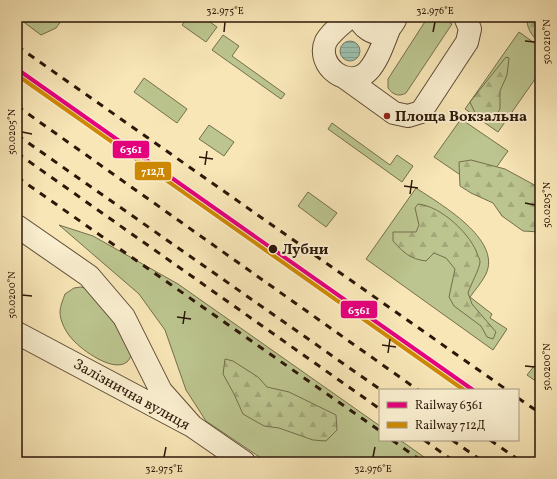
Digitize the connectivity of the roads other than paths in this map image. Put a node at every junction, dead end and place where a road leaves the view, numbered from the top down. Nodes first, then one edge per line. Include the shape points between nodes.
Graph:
1 (350, 17) edge
2 (359, 17) edge
3 (465, 17) edge
4 (393, 22) edge
5 (344, 78) junction
6 (17, 226) edge
7 (17, 333) edge
8 (192, 426) junction
9 (244, 462) edge

1 - 5 street via 333,32 326,42 324,53 330,68
2 - 4 street via 360,22 368,30 378,33 385,31
3 - 5 street via 470,29 467,42 422,112 408,116 394,113
4 - 5 street via 374,63 367,72 356,78
6 - 8 street via 89,276 124,317 161,391
7 - 8 street, Залізнична вулиця
8 - 9 street, Залізнична вулиця

